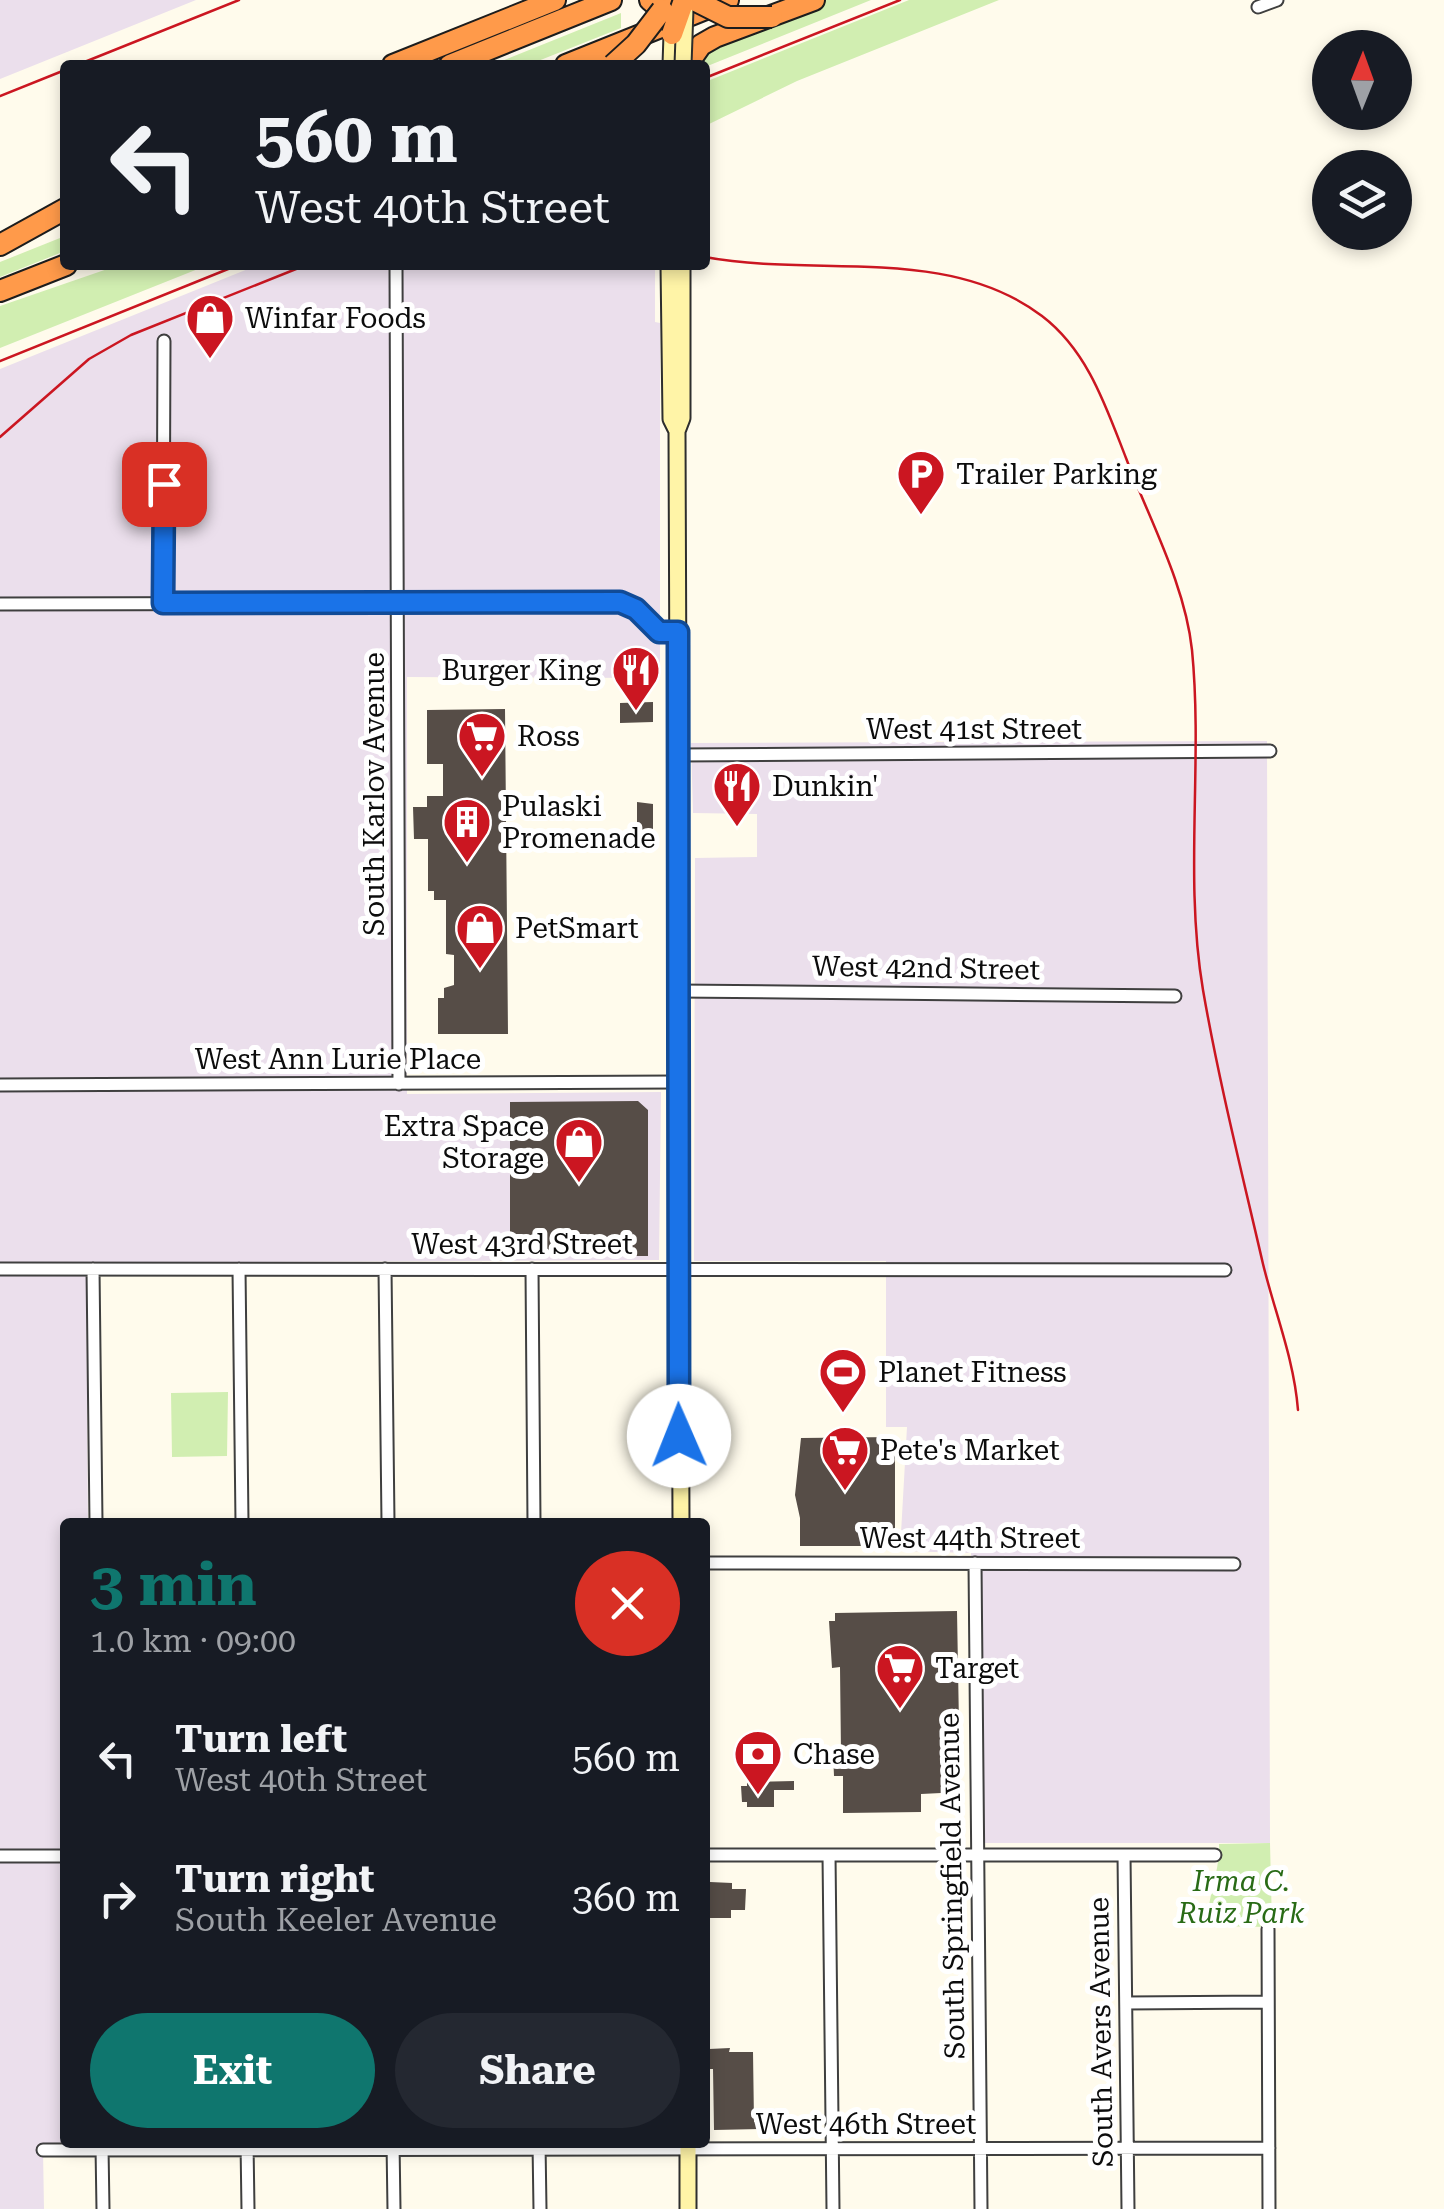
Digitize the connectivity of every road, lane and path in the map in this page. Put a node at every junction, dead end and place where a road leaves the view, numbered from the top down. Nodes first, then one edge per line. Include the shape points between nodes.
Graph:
1 (554, 0) edge
2 (611, 0) edge
3 (684, 0) edge
4 (694, 0) edge
5 (728, 0) edge
6 (814, 0) edge
7 (1277, 0) edge
8 (662, 2) edge
9 (1258, 7) dead end
10 (772, 17) junction
11 (672, 34) junction
12 (405, 60) edge
13 (462, 60) edge
14 (578, 60) edge
15 (618, 60) edge
16 (671, 60) edge
17 (682, 60) edge
18 (684, 60) edge
19 (688, 60) edge
20 (60, 212) edge
21 (60, 223) edge
22 (0, 246) edge
23 (60, 268) edge
24 (68, 270) edge
25 (396, 270) edge
26 (669, 270) edge
27 (682, 270) edge
28 (30, 280) junction
29 (0, 292) edge
30 (164, 341) dead end
31 (677, 430) junction
32 (163, 603) junction
33 (398, 603) junction
34 (0, 604) edge
35 (678, 632) junction
36 (1270, 751) dead end
37 (678, 755) junction
38 (677, 991) junction
39 (1175, 996) dead end
40 (677, 1082) junction
41 (399, 1084) junction
42 (0, 1085) edge
43 (0, 1269) edge
44 (93, 1269) junction
45 (239, 1269) junction
46 (385, 1269) junction
47 (532, 1270) junction
48 (677, 1270) junction
49 (1225, 1270) dead end
50 (96, 1518) edge
51 (242, 1518) edge
52 (388, 1518) edge
53 (534, 1518) edge
54 (681, 1518) edge
55 (710, 1563) edge
56 (975, 1564) junction
57 (1234, 1564) dead end
58 (710, 1855) edge
59 (829, 1855) junction
60 (976, 1855) junction
61 (1124, 1855) junction
62 (1215, 1855) dead end
63 (0, 1856) edge
64 (60, 1856) edge
65 (1268, 1929) dead end
66 (1126, 2002) junction
67 (1268, 2002) junction
68 (710, 2146) edge
69 (72, 2148) edge
70 (102, 2148) edge
71 (247, 2148) edge
72 (393, 2148) edge
73 (539, 2148) edge
74 (688, 2148) edge
75 (1128, 2148) junction
76 (1269, 2148) junction
77 (832, 2149) junction
78 (980, 2149) junction
79 (43, 2150) dead end
80 (103, 2209) edge
81 (248, 2209) edge
82 (394, 2209) edge
83 (540, 2209) edge
84 (688, 2209) edge
85 (833, 2209) edge
86 (981, 2209) edge
87 (1128, 2209) edge
88 (1269, 2209) edge

1 - 12 highway
2 - 13 highway
3 - 11 highway, bridge
3 - 18 main road, bridge
4 - 10 highway, bridge via 728,18
5 - 14 highway
6 - 10 highway
7 - 9 street
8 - 11 highway, bridge
8 - 15 highway, bridge
10 - 19 highway, bridge via 716,36
11 - 16 main road
11 - 17 highway, bridge
20 - 22 highway
21 - 22 highway
23 - 28 highway
24 - 28 highway
25 - 33 street, South Karlov Avenue
26 - 31 main road via 671,418
27 - 31 main road
28 - 29 highway
30 - 32 street
31 - 35 main road
32 - 33 street
32 - 34 street
33 - 35 street via 620,602 659,632
33 - 41 street, South Karlov Avenue
35 - 37 main road
36 - 37 street, West 41st Street
37 - 38 main road
38 - 39 street, West 42nd Street
38 - 40 main road
40 - 41 street, West Ann Lurie Place
40 - 48 main road
41 - 42 street, West Ann Lurie Place
43 - 44 street, West 43rd Street
44 - 45 street, West 43rd Street
44 - 50 street
45 - 46 street, West 43rd Street
45 - 51 street
46 - 47 street, West 43rd Street
46 - 52 street
47 - 48 street, West 43rd Street
47 - 53 street
48 - 49 street, West 43rd Street
48 - 54 main road
55 - 56 street, West 44th Street
56 - 57 street, West 44th Street
56 - 60 street, South Springfield Avenue
58 - 59 street
59 - 60 street
59 - 77 street
60 - 61 street
60 - 78 street, South Springfield Avenue
61 - 62 street
61 - 66 street, South Avers Avenue
63 - 64 street
65 - 67 street
66 - 67 street
66 - 75 street, South Avers Avenue
67 - 76 street
68 - 77 street, West 46th Street
69 - 79 street, West 46th Street
70 - 80 street
71 - 81 street
72 - 82 street
73 - 83 street
74 - 84 main road
75 - 76 street, West 46th Street
75 - 78 street, West 46th Street
75 - 87 street, South Avers Avenue
76 - 88 street
77 - 78 street, West 46th Street
77 - 85 street
78 - 86 street, South Springfield Avenue

